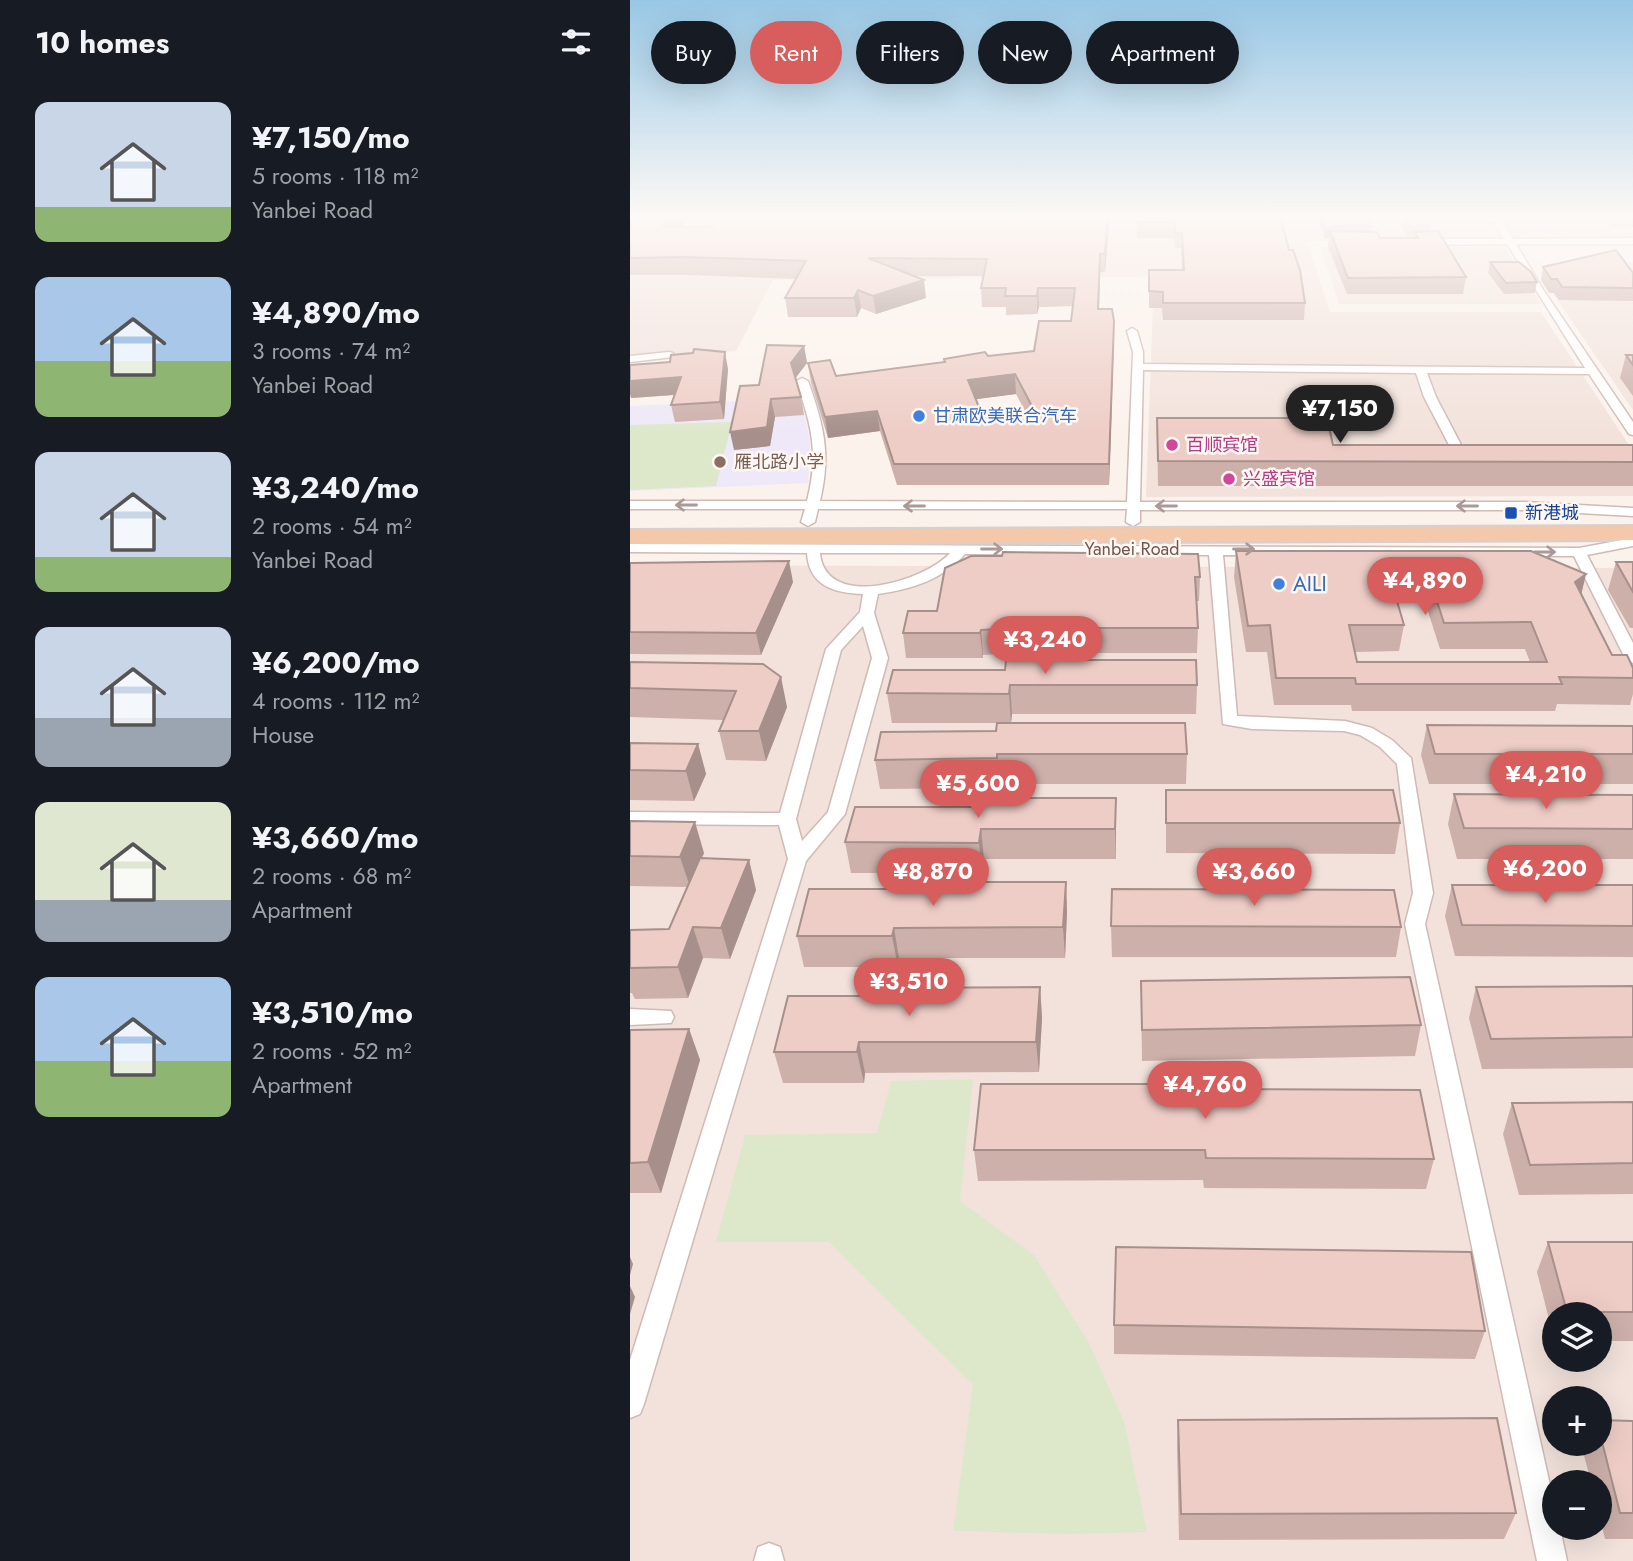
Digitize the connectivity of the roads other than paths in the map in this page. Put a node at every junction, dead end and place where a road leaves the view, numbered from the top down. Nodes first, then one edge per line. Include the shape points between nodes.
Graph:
1 (1537, 288) edge
2 (1132, 331) dead end
3 (669, 355) edge
4 (630, 359) edge
5 (1136, 367) junction
6 (1420, 370) junction
7 (1593, 371) junction
8 (802, 381) dead end
9 (1633, 431) edge
10 (1464, 462) edge
11 (630, 505) edge
12 (811, 513) junction
13 (1134, 514) junction
14 (1633, 514) edge
15 (630, 521) edge
16 (1633, 523) edge
17 (1528, 528) junction
18 (1633, 533) edge
19 (630, 537) edge
20 (1633, 542) edge
21 (813, 547) junction
22 (630, 548) edge
23 (962, 548) junction
24 (1216, 549) junction
25 (1579, 552) junction
26 (871, 591) junction
27 (867, 613) junction
28 (1633, 657) edge
29 (630, 818) edge
30 (787, 819) junction
31 (797, 859) junction
32 (630, 1017) edge
33 (663, 1017) dead end
34 (630, 1404) edge
35 (1552, 1561) edge

1 - 7 street
2 - 5 street via 1138,352
3 - 4 street
5 - 6 street
5 - 13 street
6 - 7 street
6 - 10 street
7 - 9 street
8 - 12 street via 820,429 823,465
12 -> 11 street, Yanbei Road
13 -> 12 main road, Yanbei Road
12 - 15 main road, Yanbei Road
14 -> 13 street, Yanbei Road via 1525,506
13 - 17 main road, Yanbei Road
14 - 17 main road
16 - 17 main road
17 - 18 main road
17 - 19 main road, Yanbei Road
17 - 20 main road
20 - 25 street, Yanbei Road
21 - 22 street, Yanbei Road
21 - 23 street, Yanbei Road
21 - 26 street via 810,559 826,580
23 -> 24 street, Yanbei Road
23 - 26 street via 956,560 925,580
24 -> 25 street, Yanbei Road
24 - 35 street via 1229,720 1338,724 1371,732 1405,762 1423,893 1415,924
25 - 28 street
26 - 27 street
27 - 30 street via 834,649
27 - 31 street via 880,658 836,814
29 - 30 street
30 - 31 street
31 - 34 street
32 - 33 street

